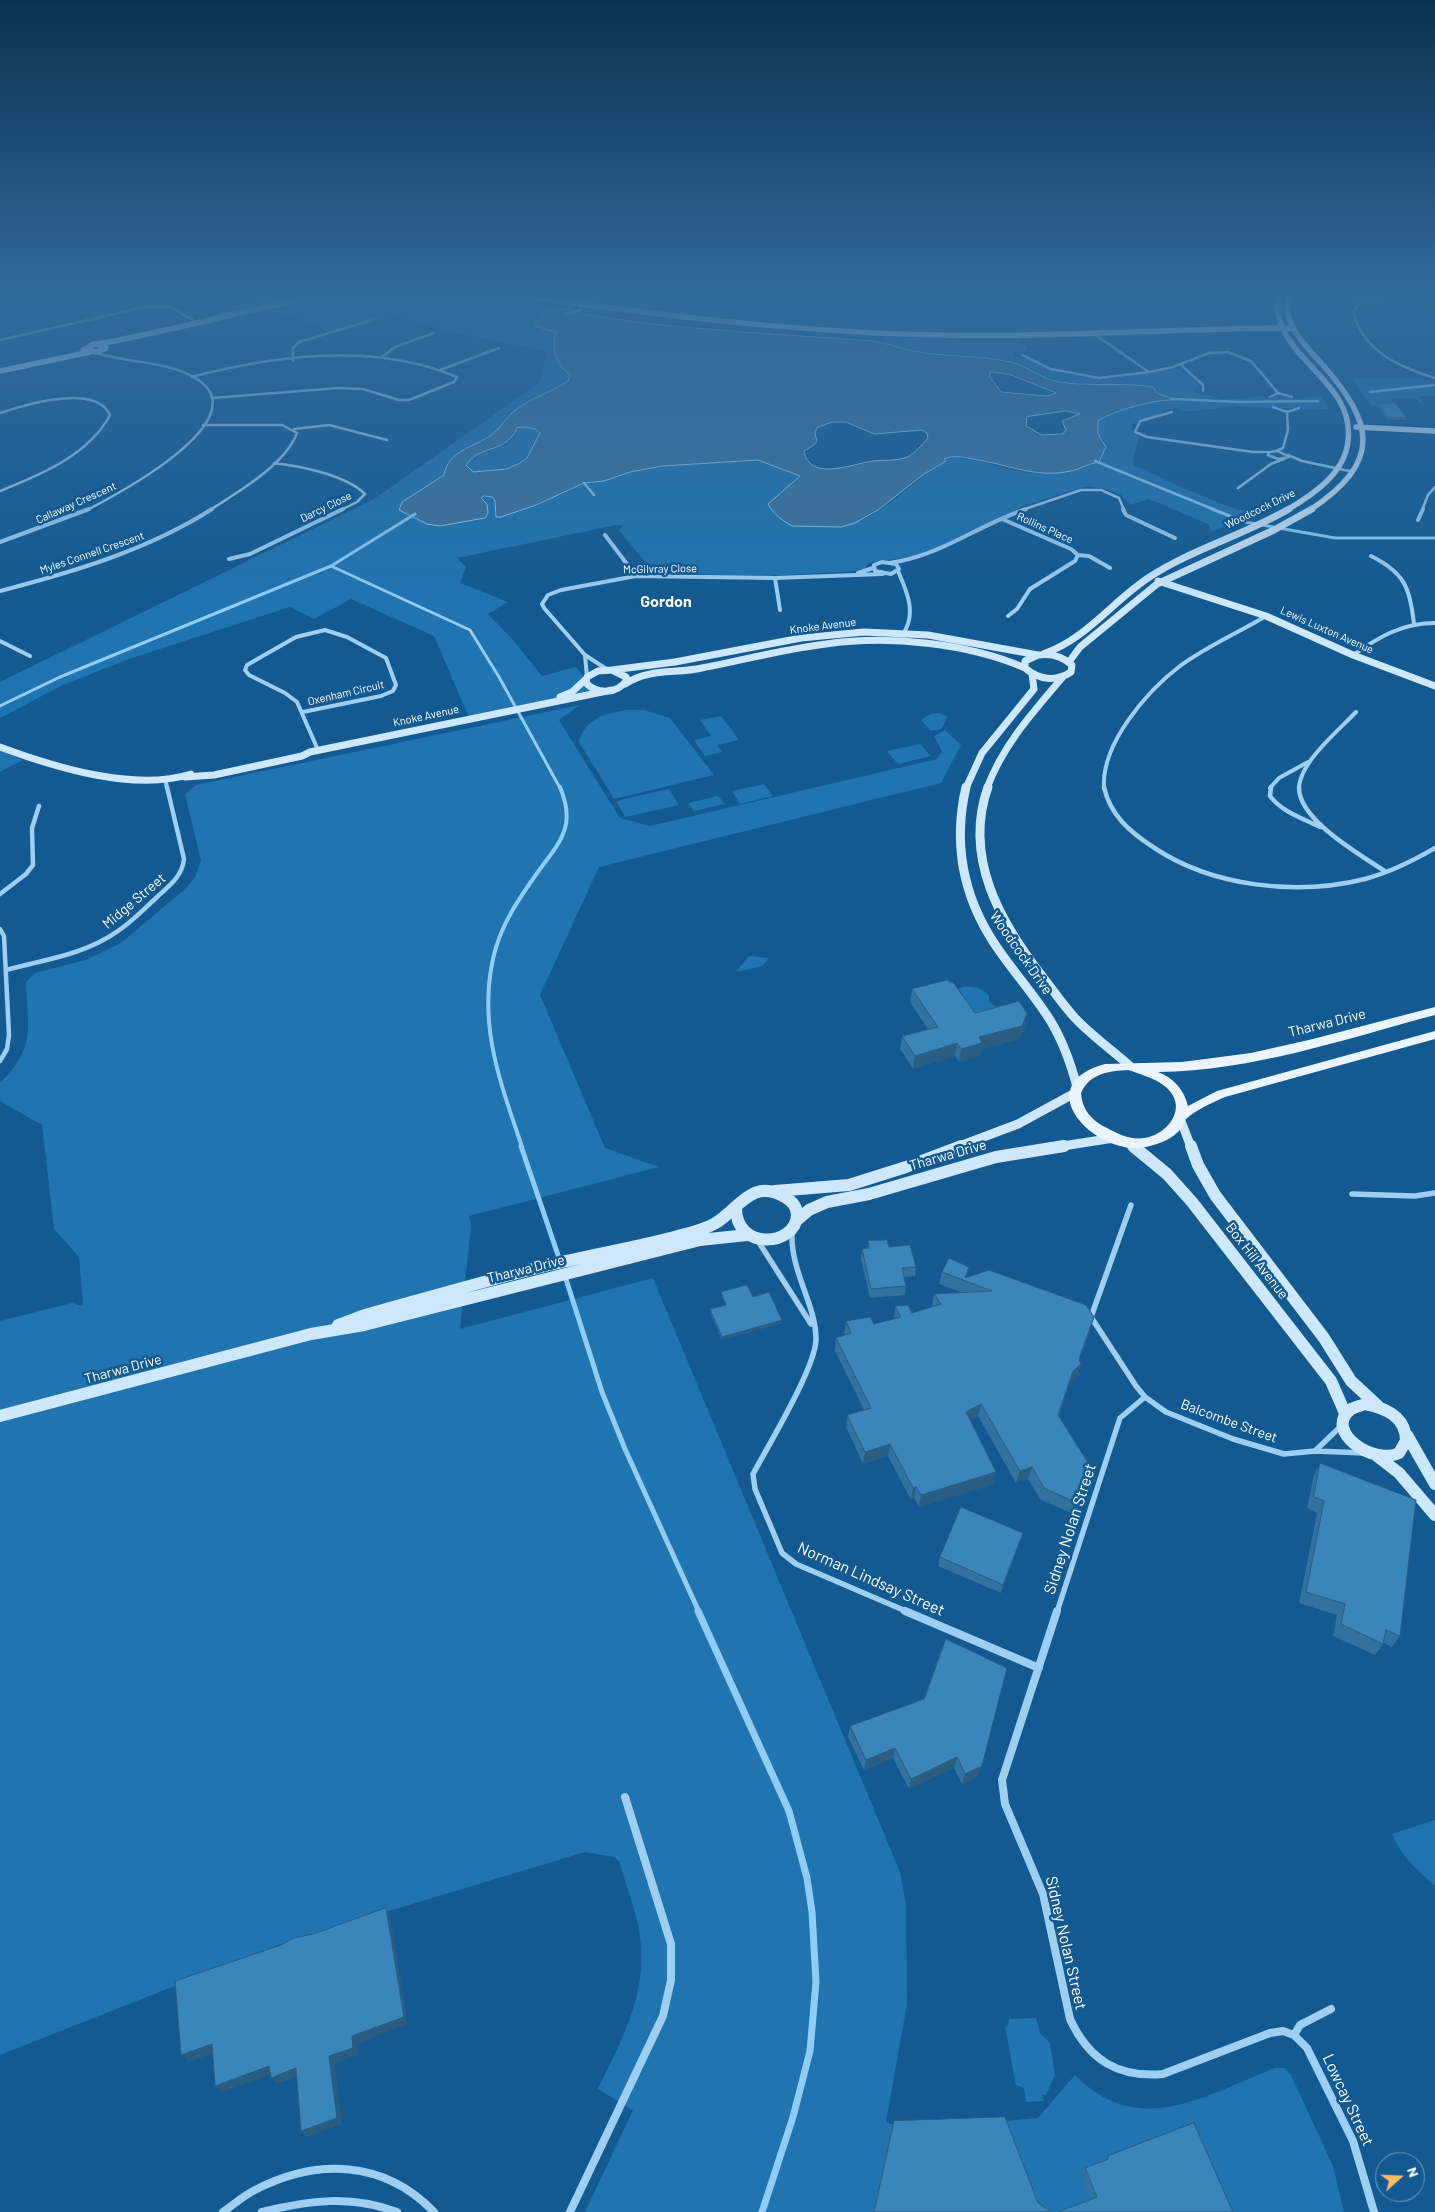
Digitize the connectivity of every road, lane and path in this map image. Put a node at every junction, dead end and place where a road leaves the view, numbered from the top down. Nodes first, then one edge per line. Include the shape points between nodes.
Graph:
1 (222, 397) edge
2 (390, 397) edge
3 (415, 397) edge
4 (1337, 397) edge
5 (1349, 397) edge
6 (212, 398) joint
7 (1273, 407) dead end
8 (1299, 408) dead end
9 (1172, 412) dead end
10 (1287, 412) junction
11 (0, 413) edge
12 (203, 425) junction
13 (1350, 425) junction
14 (1362, 426) junction
15 (294, 430) junction
16 (1435, 431) edge
17 (387, 440) dead end
18 (1283, 448) junction
19 (1275, 451) junction
20 (1253, 452) junction
21 (1270, 452) junction
22 (1288, 454) junction
23 (1270, 457) junction
24 (1284, 459) junction
25 (1302, 460) junction
26 (274, 463) junction
27 (1271, 464) junction
28 (1340, 469) junction
29 (1354, 472) junction
30 (1238, 488) dead end
31 (1435, 488) edge
32 (0, 491) edge
33 (1002, 519) junction
34 (1418, 520) dead end
35 (605, 535) dead end
36 (1176, 538) dead end
37 (0, 542) edge
38 (1078, 555) junction
39 (1371, 556) dead end
40 (229, 559) dead end
41 (912, 560) junction
42 (889, 563) junction
43 (873, 568) junction
44 (1110, 568) dead end
45 (899, 570) junction
46 (885, 574) junction
47 (852, 575) junction
48 (636, 576) junction
49 (1151, 576) junction
50 (892, 577) dead end
51 (775, 578) junction
52 (897, 580) dead end
53 (1164, 580) junction
54 (903, 584) junction
55 (0, 591) edge
56 (780, 610) dead end
57 (1008, 616) dead end
58 (1266, 616) junction
59 (1435, 623) edge
60 (1414, 624) junction
61 (905, 633) junction
62 (0, 641) edge
63 (889, 641) junction
64 (919, 643) junction
65 (1040, 654) junction
66 (1353, 655) junction
67 (30, 656) dead end
68 (585, 656) junction
69 (1069, 662) junction
70 (1025, 668) junction
71 (610, 670) junction
72 (1032, 674) junction
73 (587, 678) junction
74 (1062, 678) junction
75 (625, 684) junction
76 (1435, 686) edge
77 (612, 690) junction
78 (548, 702) junction
79 (303, 712) junction
80 (1356, 712) dead end
81 (0, 747) edge
82 (318, 750) junction
83 (1319, 752) junction
84 (165, 778) junction
85 (40, 806) dead end
86 (1348, 844) junction
87 (1435, 848) edge
88 (1386, 872) junction
89 (0, 894) edge
90 (0, 929) edge
91 (6, 970) junction
92 (1435, 1011) edge
93 (1435, 1035) edge
94 (0, 1061) edge
95 (1133, 1067) junction
96 (1076, 1090) junction
97 (1182, 1119) junction
98 (1114, 1138) junction
99 (1128, 1142) junction
100 (767, 1191) junction
101 (1435, 1193) edge
102 (1352, 1194) dead end
103 (1130, 1205) dead end
104 (736, 1206) junction
105 (794, 1224) junction
106 (751, 1236) junction
107 (600, 1260) junction
108 (813, 1326) junction
109 (312, 1334) junction
110 (1145, 1397) junction
111 (1378, 1406) junction
112 (0, 1416) edge
113 (1344, 1418) junction
114 (1407, 1435) junction
115 (1315, 1451) junction
116 (1373, 1455) junction
117 (1435, 1484) edge
118 (1435, 1515) edge
119 (1039, 1668) junction
120 (625, 1797) dead end
121 (1331, 2010) dead end
122 (1294, 2035) junction
123 (223, 2212) edge
124 (262, 2212) edge
125 (397, 2212) edge
126 (434, 2212) edge
127 (570, 2212) edge
128 (1374, 2212) edge

1 - 6 street
2 - 3 street via 399,400
4 - 13 main road
5 - 14 main road, Woodcock Drive
6 - 12 street, Callaway Crescent via 212,410
7 - 10 street
8 - 10 street
9 - 20 street via 1140,421 1135,432 1147,437
10 - 18 street via 1288,432
11 - 32 street via 41,401 72,399 101,405 110,415 97,433 76,450 37,474
12 - 15 street via 272,424
12 - 37 street, Callaway Crescent via 170,460 127,489 72,516
13 - 14 main road
13 - 28 main road, Woodcock Drive via 1351,437
14 - 16 main road
14 - 29 main road, Woodcock Drive via 1363,450
15 - 17 street via 319,424 331,425
15 - 26 street, Myles Connell Crescent via 296,437
18 - 19 street
18 - 22 street
19 - 21 street
19 - 22 street
20 - 21 street
20 - 23 street
21 - 23 street
22 - 24 street via 1289,458
22 - 25 street
23 - 24 street
23 - 27 street
24 - 25 street
24 - 27 street
25 - 28 street
26 - 40 street, Darcy Close via 304,468 358,487 365,494 357,502 250,554
26 - 55 street, Myles Connell Crescent via 227,500 154,541 71,571
27 - 30 street
28 - 29 street
28 - 49 main road, Woodcock Drive via 1307,499
29 - 53 main road, Woodcock Drive via 1338,491 1322,503
31 - 34 street via 1428,495
33 - 36 street via 1081,490 1094,489 1120,498 1124,511 1133,519
33 - 38 street, Rollins Place
33 - 41 street via 938,551
35 - 48 street
38 - 44 street, Rollins Place via 1089,556
38 - 57 street, Rollins Place via 1075,561 1030,589 1017,609
39 - 60 street via 1394,568 1407,583
41 - 42 street
41 - 45 street
42 - 43 street, McGilvray Close via 879,563
42 - 45 street via 896,564
43 - 46 street
43 - 47 street, McGilvray Close
45 - 46 street
45 - 54 street
46 - 47 street, McGilvray Close
46 - 50 street
47 - 51 street, McGilvray Close
48 - 51 street, McGilvray Close
48 - 68 street, McGilvray Close via 561,590 543,599 544,608
49 - 53 main road, Lewis Luxton Avenue
49 - 65 main road, Woodcock Drive via 1106,610 1077,638 1057,650
51 - 56 street
52 - 54 street
53 - 58 main road, Lewis Luxton Avenue
53 - 69 main road, Woodcock Drive via 1077,648
54 - 61 street via 911,603
58 - 66 main road, Lewis Luxton Avenue
58 - 88 street via 1191,658 1153,691 1115,743 1106,765 1103,780 1110,804 1126,826 1152,848 1215,876 1291,887 1323,886
59 - 60 street
60 - 66 street via 1390,630
61 - 63 street
61 - 64 street
61 - 65 main road, Knoke Avenue via 1017,654
61 - 71 main road, Knoke Avenue via 825,635 678,663
62 - 67 street
63 - 64 main road, Knoke Avenue
63 - 75 main road, Knoke Avenue via 812,646 700,668 648,674
64 - 70 main road, Knoke Avenue via 989,656
65 - 69 main road, Knoke Avenue via 1058,656
65 - 70 main road via 1027,658
66 - 76 main road, Lewis Luxton Avenue
68 - 71 street, McGilvray Close
68 - 73 street
69 - 74 main road, Woodcock Drive via 1071,672
70 - 72 main road
71 - 73 main road, Knoke Avenue via 593,672
71 - 75 main road via 623,674
72 - 74 main road via 1050,679
72 - 96 main road, Woodcock Drive via 1034,689 1030,696 991,739 973,770 959,813 958,840 965,883 976,913 1059,1036
73 - 77 main road via 586,683 593,689
73 - 78 main road, Knoke Avenue via 572,692
74 - 95 main road, Woodcock Drive via 1013,739 992,774 979,824 985,879 1013,936 1074,1016
75 - 77 main road, Knoke Avenue
77 - 78 main road, Knoke Avenue
78 - 82 main road, Knoke Avenue
79 - 79 street, Oxenham Circuit via 289,695 249,675 245,670 247,665 307,633 320,630 332,631 386,658 396,685 393,691
79 - 82 street, Oxenham Circuit
80 - 83 street
81 - 84 main road, Knoke Avenue via 80,774 121,779
82 - 84 main road, Knoke Avenue via 214,774
83 - 86 street via 1298,779 1297,791 1315,820
83 - 86 street via 1275,781 1268,794 1280,807
84 - 91 street, Midge Street via 184,859 177,879 120,929 100,942 82,950
85 - 89 street via 32,828 33,865
86 - 88 street
87 - 88 street
90 - 91 street via 4,936
91 - 94 street via 9,1035 7,1049
92 - 95 main road, Tharwa Drive via 1305,1045 1236,1059 1198,1065
93 - 97 main road via 1256,1082 1199,1104
95 - 96 main road via 1099,1069 1086,1076
95 - 97 main road via 1156,1075 1172,1086 1181,1100
96 - 98 main road via 1076,1106 1084,1119
96 - 100 main road, Tharwa Drive via 1018,1124 906,1167 849,1185
97 - 99 main road via 1175,1130 1162,1138
97 - 111 main road, Box Hill Avenue via 1198,1164 1215,1195 1324,1338 1351,1381
98 - 99 main road
98 - 105 main road, Tharwa Drive via 996,1157 869,1194 827,1202 809,1210
99 - 113 main road, Box Hill Avenue via 1167,1174 1192,1202 1331,1381
100 - 104 main road via 748,1195
100 - 105 main road via 778,1193 793,1204 796,1212
101 - 102 street via 1414,1196
103 - 110 street, Balcombe Street via 1091,1317 1113,1355
104 - 106 main road via 735,1222
104 - 107 main road, Tharwa Drive via 726,1218 711,1226
105 - 106 main road via 776,1238
105 - 108 street, Norman Lindsay Street via 791,1238 797,1271
106 - 107 main road, Tharwa Drive via 700,1240
106 - 108 street via 768,1254 798,1307
107 - 109 main road, Tharwa Drive via 532,1283 364,1325
107 - 109 main road, Tharwa Drive via 573,1259 528,1270 362,1316
108 - 119 street, Norman Lindsay Street via 816,1340 813,1355 753,1474 754,1489 782,1553 796,1564
109 - 112 main road, Tharwa Drive
110 - 115 street, Balcombe Street via 1166,1412 1233,1439 1284,1454
110 - 119 street, Sidney Nolan Street via 1120,1418
111 - 113 main road via 1353,1406
111 - 114 main road via 1398,1418
113 - 115 street via 1339,1429
113 - 116 main road via 1344,1431 1350,1440
114 - 116 main road via 1399,1452 1389,1456
114 - 117 main road
115 - 116 street, Balcombe Street
116 - 118 main road via 1400,1473
119 - 122 street, Sidney Nolan Street via 1002,1780 1004,1804 1043,1894 1075,2032 1090,2053 1112,2068 1138,2076 1164,2074 1270,2033 1284,2031
120 - 127 street via 671,1944 671,1980 663,2016
121 - 122 street via 1300,2025
122 - 128 street, Lowcay Street via 1306,2048 1353,2141
123 - 126 street via 254,2191 293,2175 331,2169 385,2177 415,2193
124 - 125 street via 300,2201 342,2198 380,2205

